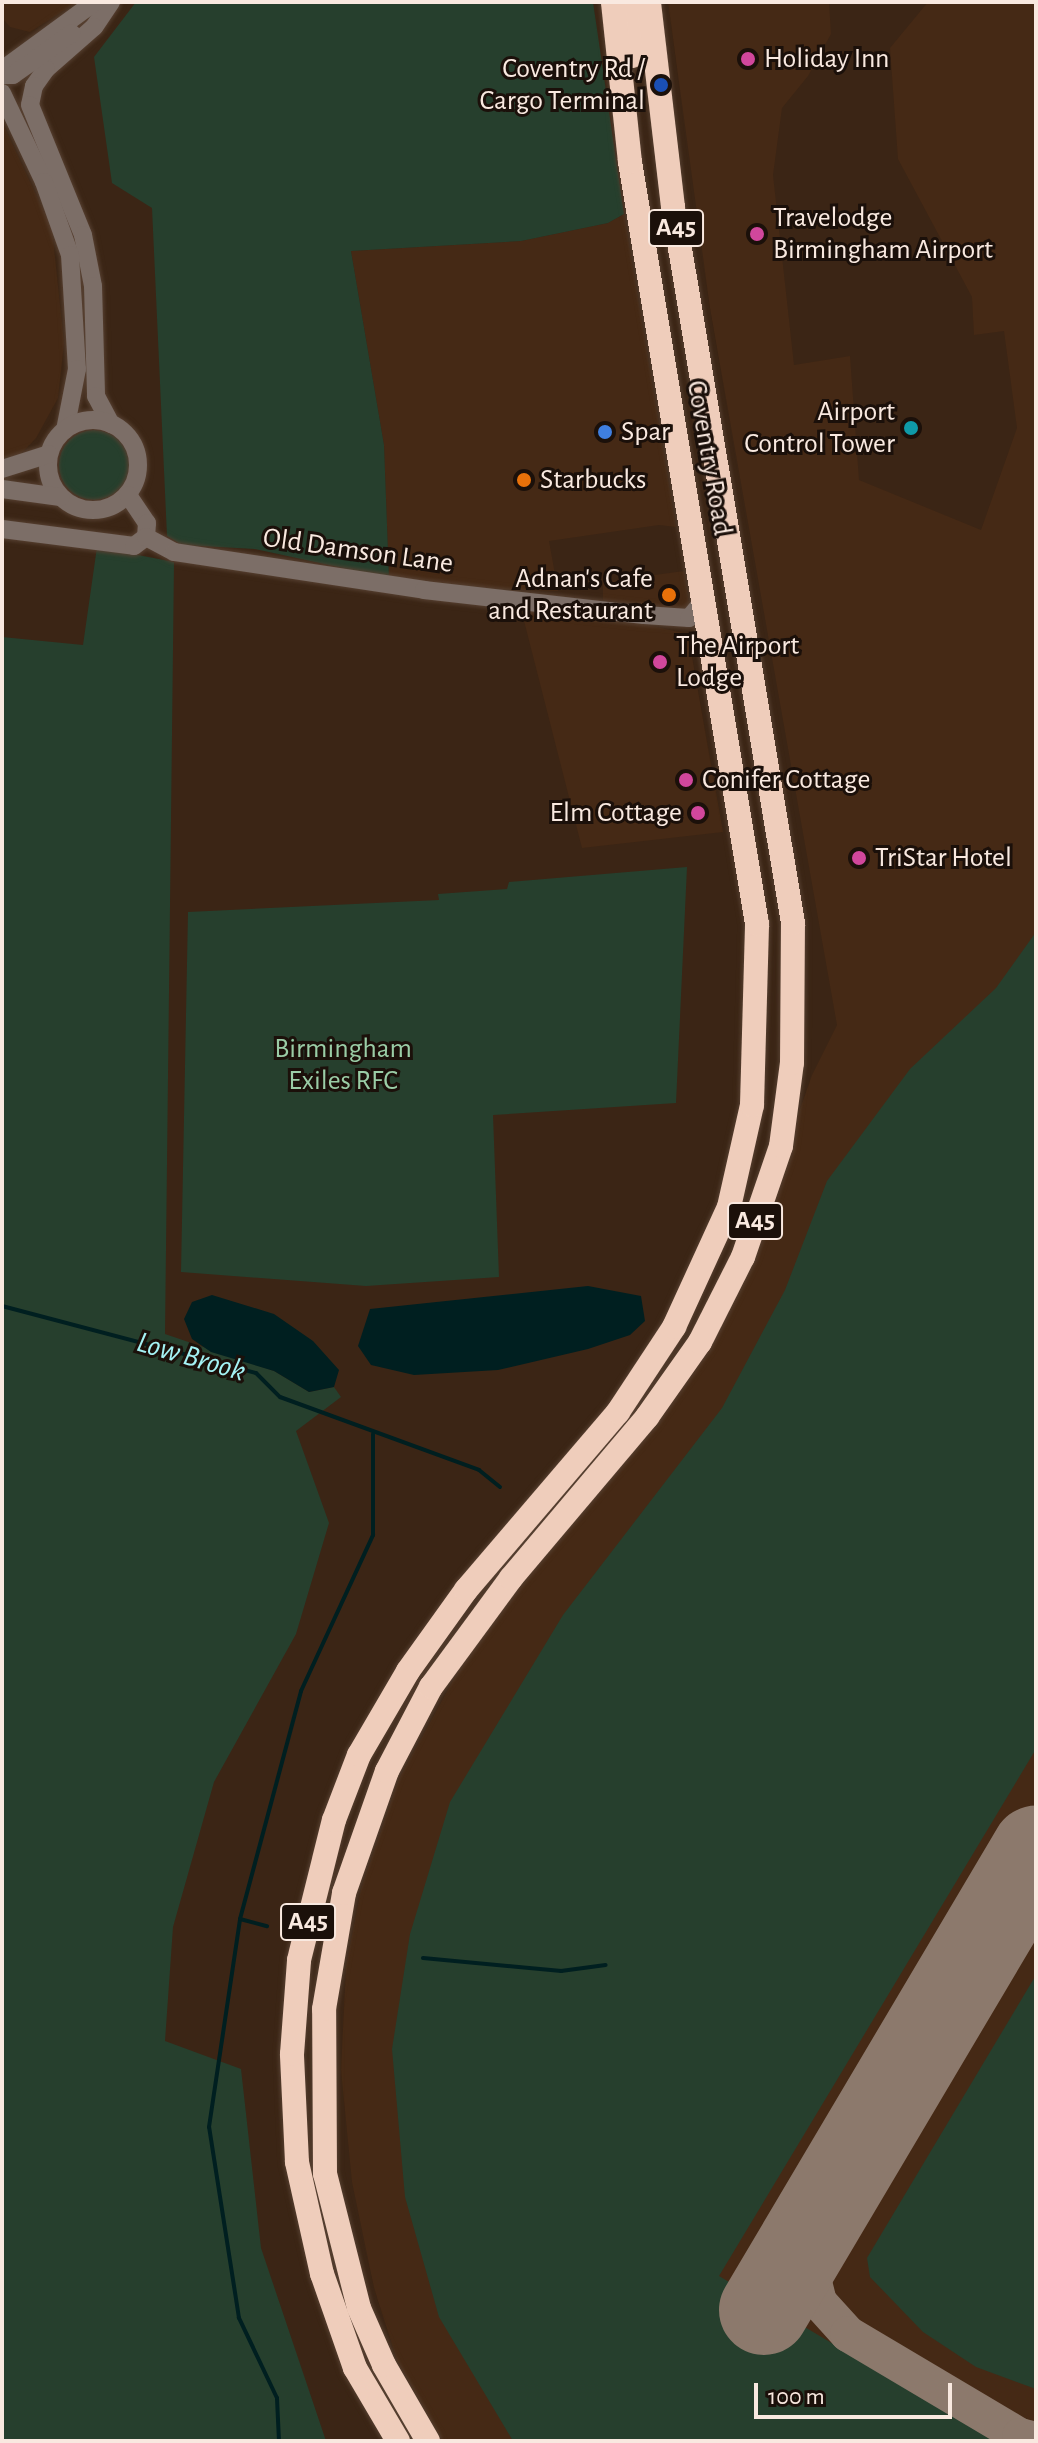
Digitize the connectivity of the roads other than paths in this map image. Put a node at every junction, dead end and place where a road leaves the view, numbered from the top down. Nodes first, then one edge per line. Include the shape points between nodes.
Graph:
1 (613, 2) edge
2 (631, 2) edge
3 (649, 2) edge
4 (103, 5) edge
5 (2, 72) edge
6 (2, 93) edge
7 (630, 162) junction
8 (111, 424) junction
9 (65, 430) junction
10 (49, 454) junction
11 (2, 469) edge
12 (2, 489) edge
13 (128, 495) junction
14 (60, 497) junction
15 (2, 529) edge
16 (146, 537) junction
17 (705, 599) junction
18 (398, 2441) edge
19 (428, 2441) edge

1 - 7 highway, Coventry Road / A45
2 - 7 highway
3 - 19 highway, Coventry Road / A45 via 673,207 793,923 792,1063 781,1146 743,1257 700,1342 647,1417 511,1578 431,1687 387,1771 344,1893 324,2009 325,2174 359,2308 384,2365
4 - 5 street via 13,75
4 - 8 street via 87,34 46,69 34,86 30,105 83,235 93,286 96,396
6 - 9 street via 44,182 70,255 77,369
7 - 17 highway, Coventry Road / A45
8 - 9 street via 83,421
8 - 13 street via 132,442 139,460
9 - 10 street
10 - 11 street
10 - 14 street via 50,477
12 - 14 street
13 - 14 street via 94,511
13 - 16 street via 147,523
15 - 16 street via 134,546
16 - 17 street, Old Damson Lane via 174,552 424,590 680,618 695,614
17 - 18 highway, Coventry Road / A45 via 757,924 752,1105 729,1207 701,1278 618,1412 466,1590 408,1671 359,1755 339,1807 299,1960 292,2054 297,2162 307,2218 355,2368

